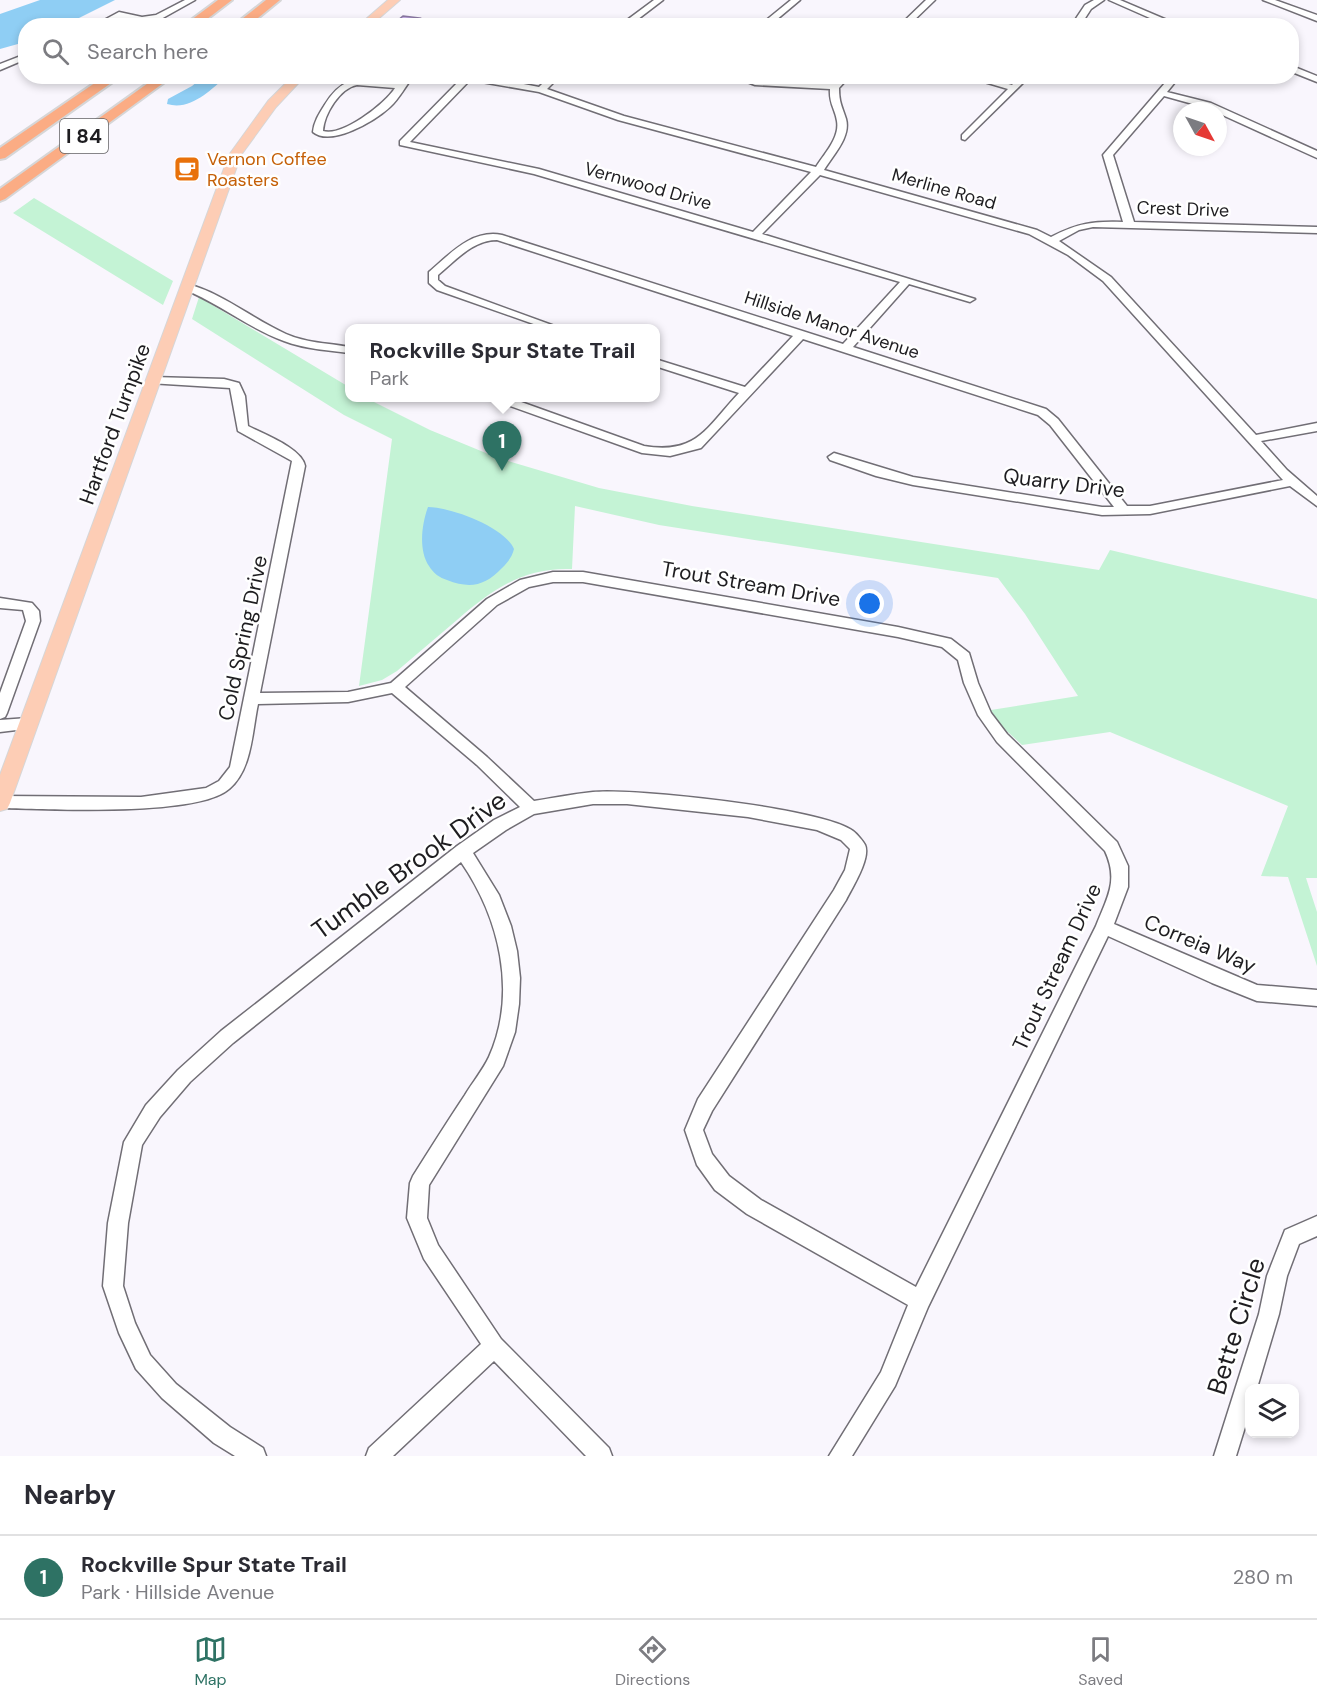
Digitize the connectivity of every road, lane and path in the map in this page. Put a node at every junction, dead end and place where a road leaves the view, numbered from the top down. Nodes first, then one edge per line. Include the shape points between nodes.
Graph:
1 (191, 0) edge
2 (226, 0) edge
3 (274, 0) edge
4 (395, 0) edge
5 (659, 0) edge
6 (796, 0) edge
7 (931, 0) edge
8 (1100, 0) edge
9 (1113, 0) edge
10 (1267, 0) edge
11 (112, 18) edge
12 (132, 18) edge
13 (153, 18) edge
14 (200, 18) edge
15 (250, 18) edge
16 (373, 18) edge
17 (634, 18) edge
18 (773, 18) edge
19 (912, 18) edge
20 (1080, 18) edge
21 (1157, 18) edge
22 (1317, 18) edge
23 (18, 59) edge
24 (0, 67) edge
25 (1299, 72) edge
26 (1317, 79) edge
27 (103, 84) edge
28 (156, 84) edge
29 (292, 84) edge
30 (346, 84) edge
31 (372, 84) edge
32 (459, 84) edge
33 (507, 84) edge
34 (549, 84) edge
35 (787, 84) edge
36 (838, 84) edge
37 (999, 84) edge
38 (1018, 84) edge
39 (1169, 84) edge
40 (399, 85) joint
41 (835, 87) junction
42 (1014, 88) junction
43 (542, 90) junction
44 (1162, 93) junction
45 (964, 137) dead end
46 (0, 155) edge
47 (1317, 155) edge
48 (818, 171) junction
49 (0, 196) edge
50 (1129, 224) junction
51 (1317, 230) edge
52 (756, 235) junction
53 (1051, 241) junction
54 (906, 280) junction
55 (187, 287) junction
56 (970, 299) dead end
57 (543, 324) edge
58 (801, 334) junction
59 (846, 348) junction
60 (345, 349) edge
61 (660, 364) edge
62 (153, 381) junction
63 (748, 392) junction
64 (517, 402) edge
65 (1317, 427) edge
66 (1253, 439) junction
67 (834, 457) dead end
68 (1291, 482) junction
69 (1317, 502) edge
70 (1125, 512) junction
71 (0, 603) edge
72 (395, 687) junction
73 (253, 699) junction
74 (0, 712) edge
75 (28, 724) junction
76 (0, 726) edge
77 (0, 803) edge
78 (531, 808) junction
79 (463, 851) junction
80 (1104, 927) junction
81 (1317, 998) edge
82 (1317, 1226) edge
83 (920, 1301) junction
84 (494, 1346) junction
85 (255, 1456) edge
86 (377, 1456) edge
87 (601, 1456) edge
88 (840, 1456) edge
89 (1225, 1456) edge

1 - 13 street
2 - 14 highway
3 - 15 highway
4 - 16 main road
5 - 17 street
6 - 18 street
7 - 19 street
8 - 20 street
9 - 21 street
10 - 22 street
11 - 12 street via 118,15
23 - 24 street
25 - 26 street
27 - 46 highway, I 84
28 - 49 highway, I 84
29 - 55 main road, Hartford Turnpike via 272,104 235,155
30 - 40 street via 331,100 318,132 331,136 385,107
31 - 40 street
32 - 52 street, Vernwood Drive via 403,143 536,171
33 - 43 street, Merline Road
34 - 43 street
35 - 41 street
36 - 41 street
37 - 42 street
38 - 42 street
39 - 44 street
41 - 48 street via 841,136
42 - 45 street
43 - 48 street, Merline Road via 621,118
44 - 47 street via 1208,105
44 - 50 street via 1108,155
48 - 52 street
48 - 53 street, Merline Road via 1033,232
50 - 51 street, Crest Drive
50 - 53 street, Crest Drive via 1086,225
52 - 54 street, Vernwood Drive
53 - 66 street, Merline Road via 1107,279
54 - 56 street, Vernwood Drive
54 - 59 street
55 - 60 street via 282,337
55 - 62 main road, Hartford Turnpike
57 - 58 street, Hillside Manor Avenue via 441,288 433,281 434,274 476,239 498,237
58 - 59 street, Hillside Manor Avenue
58 - 63 street
59 - 70 street, Hillside Manor Avenue via 1050,416
61 - 63 street
62 - 73 street, Cold Spring Drive via 235,386 240,394 238,416 242,428 298,460
62 - 75 main road, Hartford Turnpike
63 - 64 street via 697,445 662,453
65 - 66 street
66 - 68 street, Merline Road
67 - 70 street, Quarry Drive via 913,481
68 - 69 street, Merline Road
68 - 70 street, Quarry Drive
71 - 74 street via 27,606 33,621
72 - 73 street, Trout Stream Drive via 348,697
72 - 78 street
72 - 80 street, Trout Stream Drive via 492,602 525,584 553,577 615,582 946,643 964,657 985,715 1002,738 1111,847 1120,866 1120,887
73 - 77 street, Cold Spring Drive via 237,770 209,794 141,803
75 - 76 street
75 - 77 main road, Hartford Turnpike
78 - 79 street, Tumble Brook Drive
78 - 83 street, Tumble Brook Drive via 593,798 627,798 748,811 818,824 847,835 858,848 853,870 840,895 705,1105 694,1130 704,1159 722,1183 754,1207
79 - 84 street via 498,913 513,976 513,1000 497,1060 420,1183 417,1218 431,1252
79 - 85 street, Tumble Brook Drive via 227,1037 184,1076 153,1111 133,1142 118,1223 113,1286 126,1326 143,1362 169,1391 201,1419
80 - 81 street, Correia Way via 1257,993
80 - 83 street, Trout Stream Drive
82 - 89 street, Bette Circle via 1292,1238
83 - 88 street, Trout Stream Drive via 888,1379
84 - 86 street
84 - 87 street

